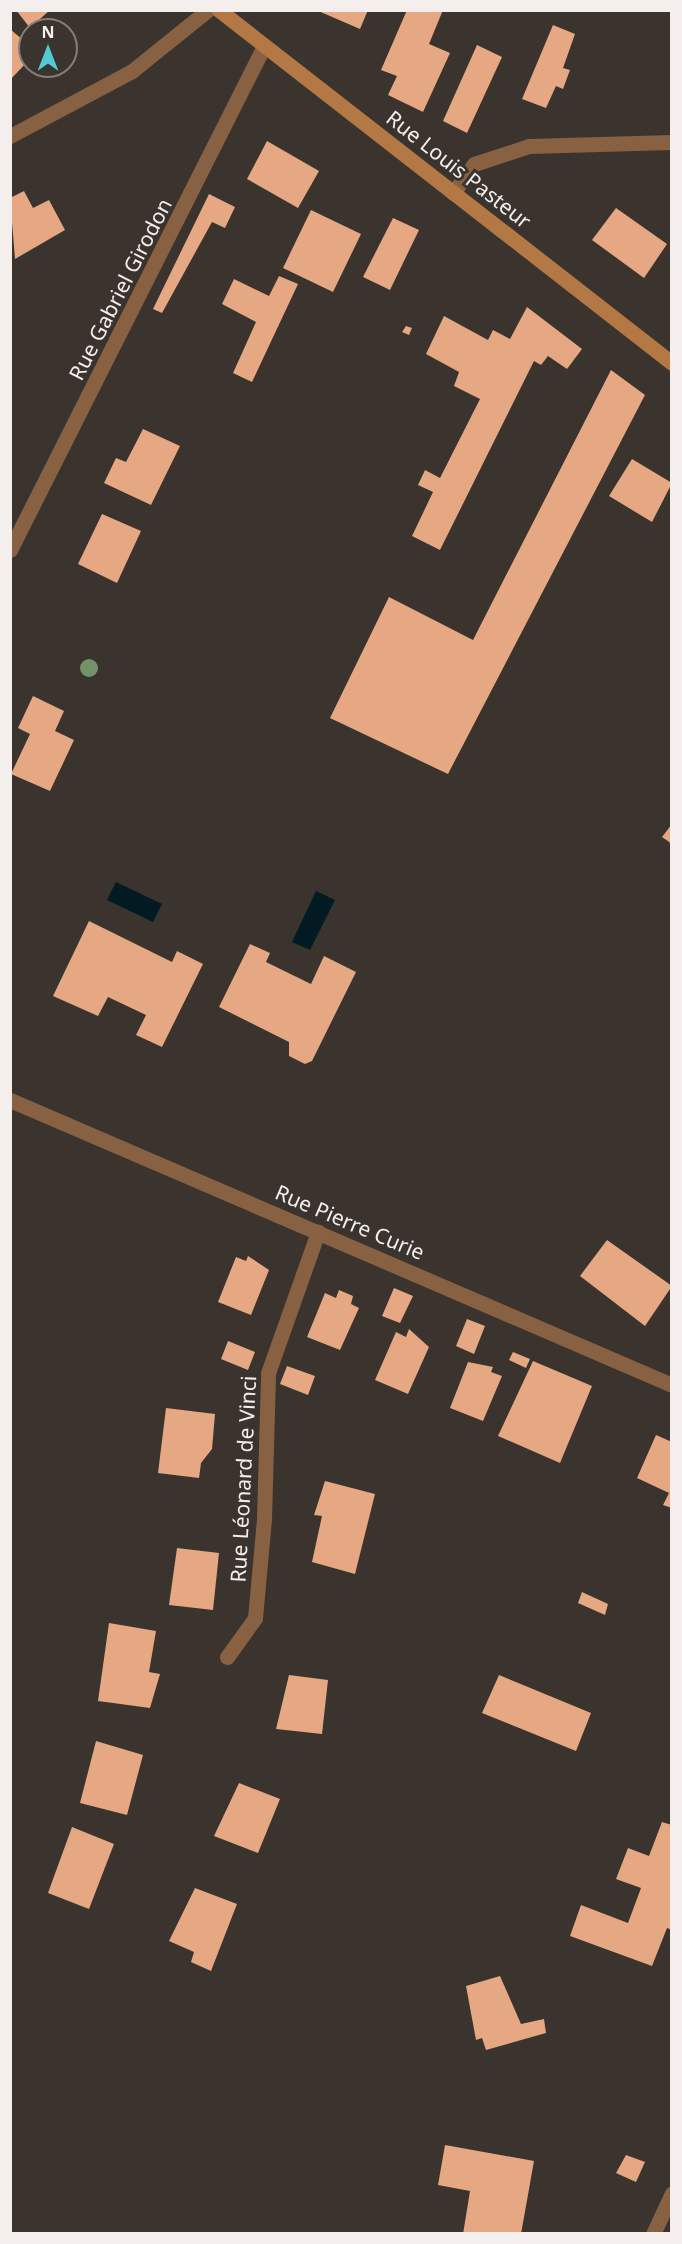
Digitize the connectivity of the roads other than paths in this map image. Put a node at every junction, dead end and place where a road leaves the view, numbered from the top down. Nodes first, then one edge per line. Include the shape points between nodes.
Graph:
1 (208, 10) edge
2 (219, 10) edge
3 (264, 46) junction
4 (10, 136) edge
5 (672, 142) edge
6 (453, 193) junction
7 (672, 363) edge
8 (10, 549) edge
9 (10, 1100) edge
10 (318, 1232) junction
11 (672, 1385) edge
12 (227, 1657) dead end
13 (672, 2193) edge
14 (653, 2234) edge

1 - 4 street via 132,71
2 - 3 main road, Rue Louis Pasteur
3 - 6 main road, Rue Louis Pasteur
3 - 8 street, Rue Gabriel Girodon
5 - 6 street via 529,146 474,164
6 - 7 main road, Rue Louis Pasteur
9 - 10 street, Rue Pierre Curie
10 - 11 street, Rue Pierre Curie
10 - 12 street, Rue Léonard de Vinci via 268,1373 264,1519 255,1618
13 - 14 street

